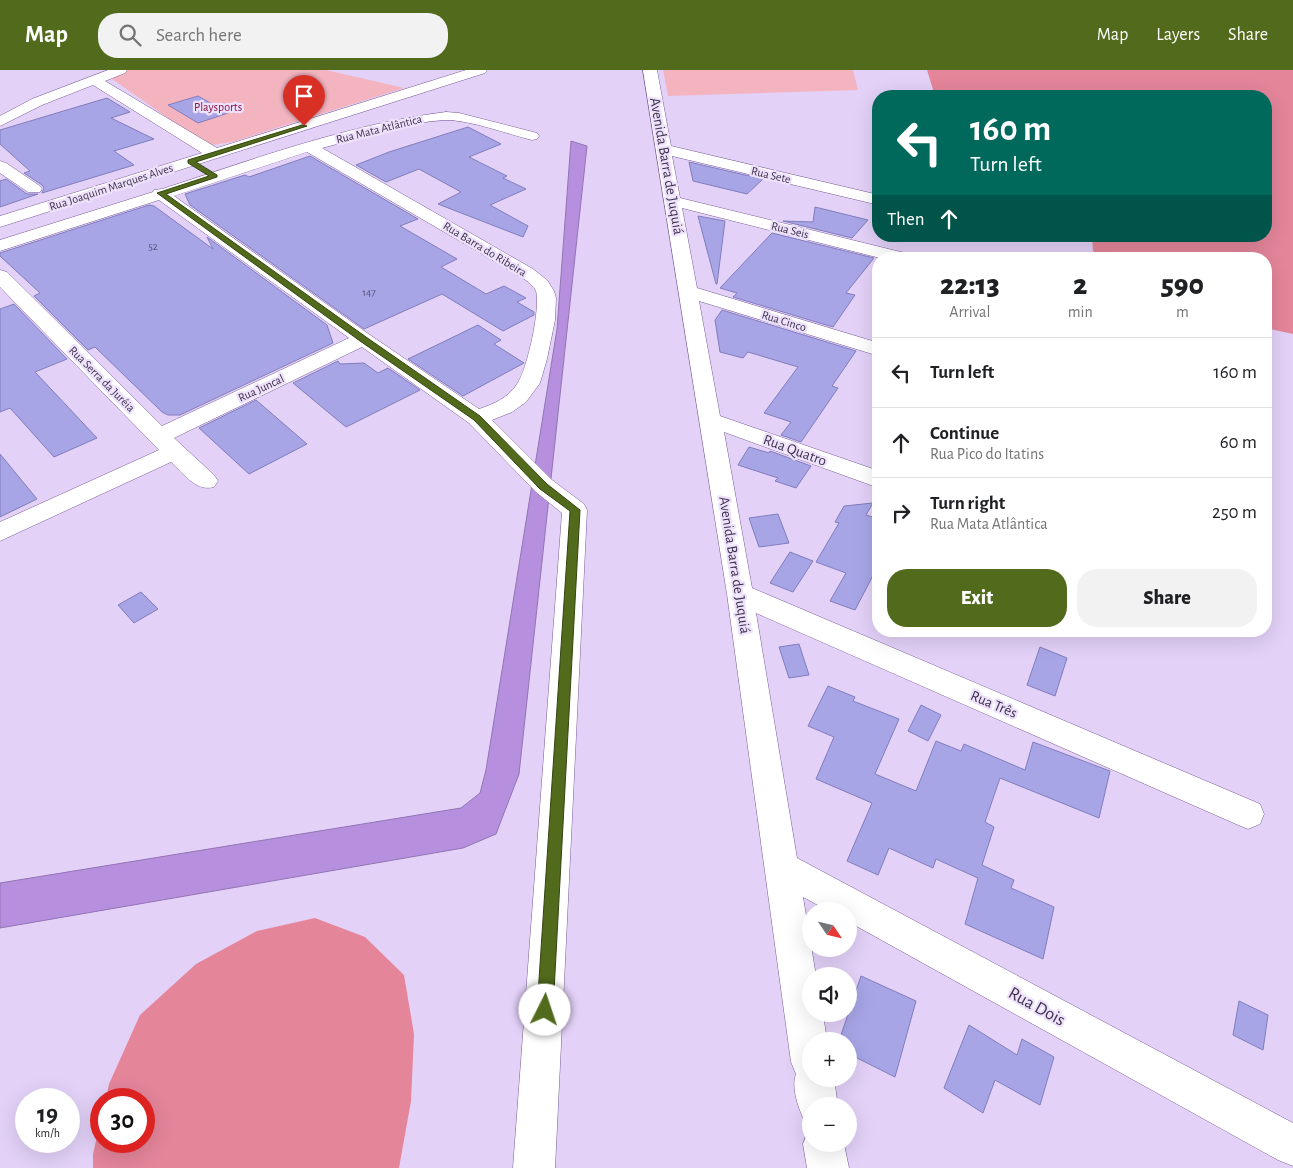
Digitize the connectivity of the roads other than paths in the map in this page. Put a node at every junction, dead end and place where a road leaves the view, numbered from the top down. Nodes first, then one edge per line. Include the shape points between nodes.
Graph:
1 (120, 70) edge
2 (480, 70) edge
3 (650, 70) edge
4 (94, 80) junction
5 (37, 102) junction
6 (0, 107) edge
7 (0, 122) edge
8 (532, 136) dead end
9 (309, 147) junction
10 (663, 149) junction
11 (215, 154) junction
12 (191, 162) junction
13 (0, 166) edge
14 (214, 176) junction
15 (34, 190) dead end
16 (160, 193) junction
17 (872, 198) edge
18 (673, 201) junction
19 (0, 222) edge
20 (0, 246) edge
21 (880, 252) edge
22 (0, 276) edge
23 (689, 292) junction
24 (363, 339) junction
25 (872, 348) edge
26 (477, 418) junction
27 (711, 420) junction
28 (166, 444) junction
29 (872, 478) edge
30 (206, 480) dead end
31 (0, 532) edge
32 (740, 594) junction
33 (1248, 814) dead end
34 (781, 867) junction
35 (806, 1032) edge
36 (1293, 1145) edge
37 (825, 1152) edge
38 (534, 1168) edge
39 (828, 1168) edge

1 - 4 street
2 - 11 street, Rua Joaquim Marques Alves
3 - 10 street, Avenida Barra de Juquiá
4 - 5 street
4 - 11 street
5 - 6 street
5 - 7 street
8 - 9 street, Rua Mata Atlântica via 472,119 446,116 408,121
9 - 14 street, Rua Mata Atlântica
9 - 26 street, Rua Barra do Ribeira via 519,268 537,280 545,291 548,304 532,378 516,398 501,409
10 - 17 street, Rua Sete
10 - 18 street, Avenida Barra de Juquiá
11 - 12 street, Rua Joaquim Marques Alves
12 - 14 street
12 - 19 street, Rua Joaquim Marques Alves
13 - 15 street
14 - 16 street, Rua Mata Atlântica
16 - 20 street, Rua Mata Atlântica
16 - 24 street
18 - 21 street, Rua Seis
18 - 23 street, Avenida Barra de Juquiá
22 - 28 street, Rua Serra da Juréia
23 - 25 street, Rua Cinco
23 - 27 street, Avenida Barra de Juquiá
24 - 26 street
24 - 28 street, Rua Juncal
26 - 38 street via 544,486 575,510
27 - 29 street, Rua Quatro
27 - 32 street, Avenida Barra de Juquiá
28 - 30 street, Rua Serra da Juréia
28 - 31 street, Rua Juncal
32 - 33 street, Rua Três
32 - 34 street, Avenida Barra de Juquiá
34 - 35 street, Avenida Barra de Juquiá
34 - 36 street, Rua Dois
37 - 39 street

